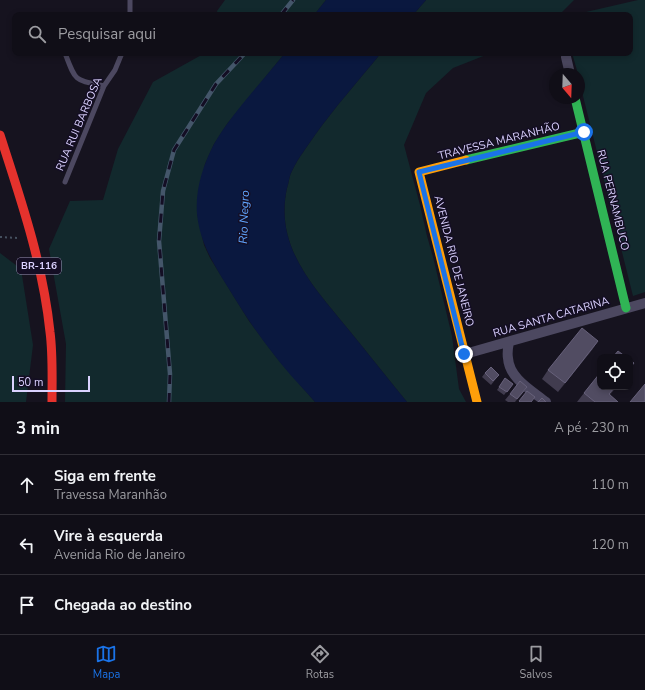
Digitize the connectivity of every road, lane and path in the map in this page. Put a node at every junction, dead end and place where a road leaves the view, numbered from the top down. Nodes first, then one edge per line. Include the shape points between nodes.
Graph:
1 (130, 0) edge
2 (130, 12) edge
3 (67, 56) edge
4 (121, 56) edge
5 (566, 57) dead end
6 (569, 68) edge
7 (104, 86) junction
8 (577, 104) edge
9 (584, 132) junction
10 (0, 134) edge
11 (419, 172) joint
12 (65, 182) dead end
13 (645, 303) edge
14 (626, 308) junction
15 (509, 342) junction
16 (464, 354) junction
17 (52, 402) edge
18 (477, 402) edge
19 (546, 402) edge

1 - 2 lane
3 - 7 lane via 76,77 85,82
4 - 7 lane, RUA RUI BARBOSA
5 - 6 street
7 - 12 lane, RUA RUI BARBOSA
8 - 9 main road, RUA PERNAMBUCO
9 - 11 main road, TRAVESSA MARANHÃO
9 - 14 main road, RUA PERNAMBUCO
10 - 17 main road, BR-116 via 42,277 53,370
11 - 16 main road, AVENIDA RIO DE JANEIRO
13 - 14 street, RUA SANTA CATARINA
14 - 15 street, RUA SANTA CATARINA
15 - 16 street, RUA SANTA CATARINA
15 - 19 street via 510,369 515,377
16 - 18 main road, AVENIDA RIO DE JANEIRO

